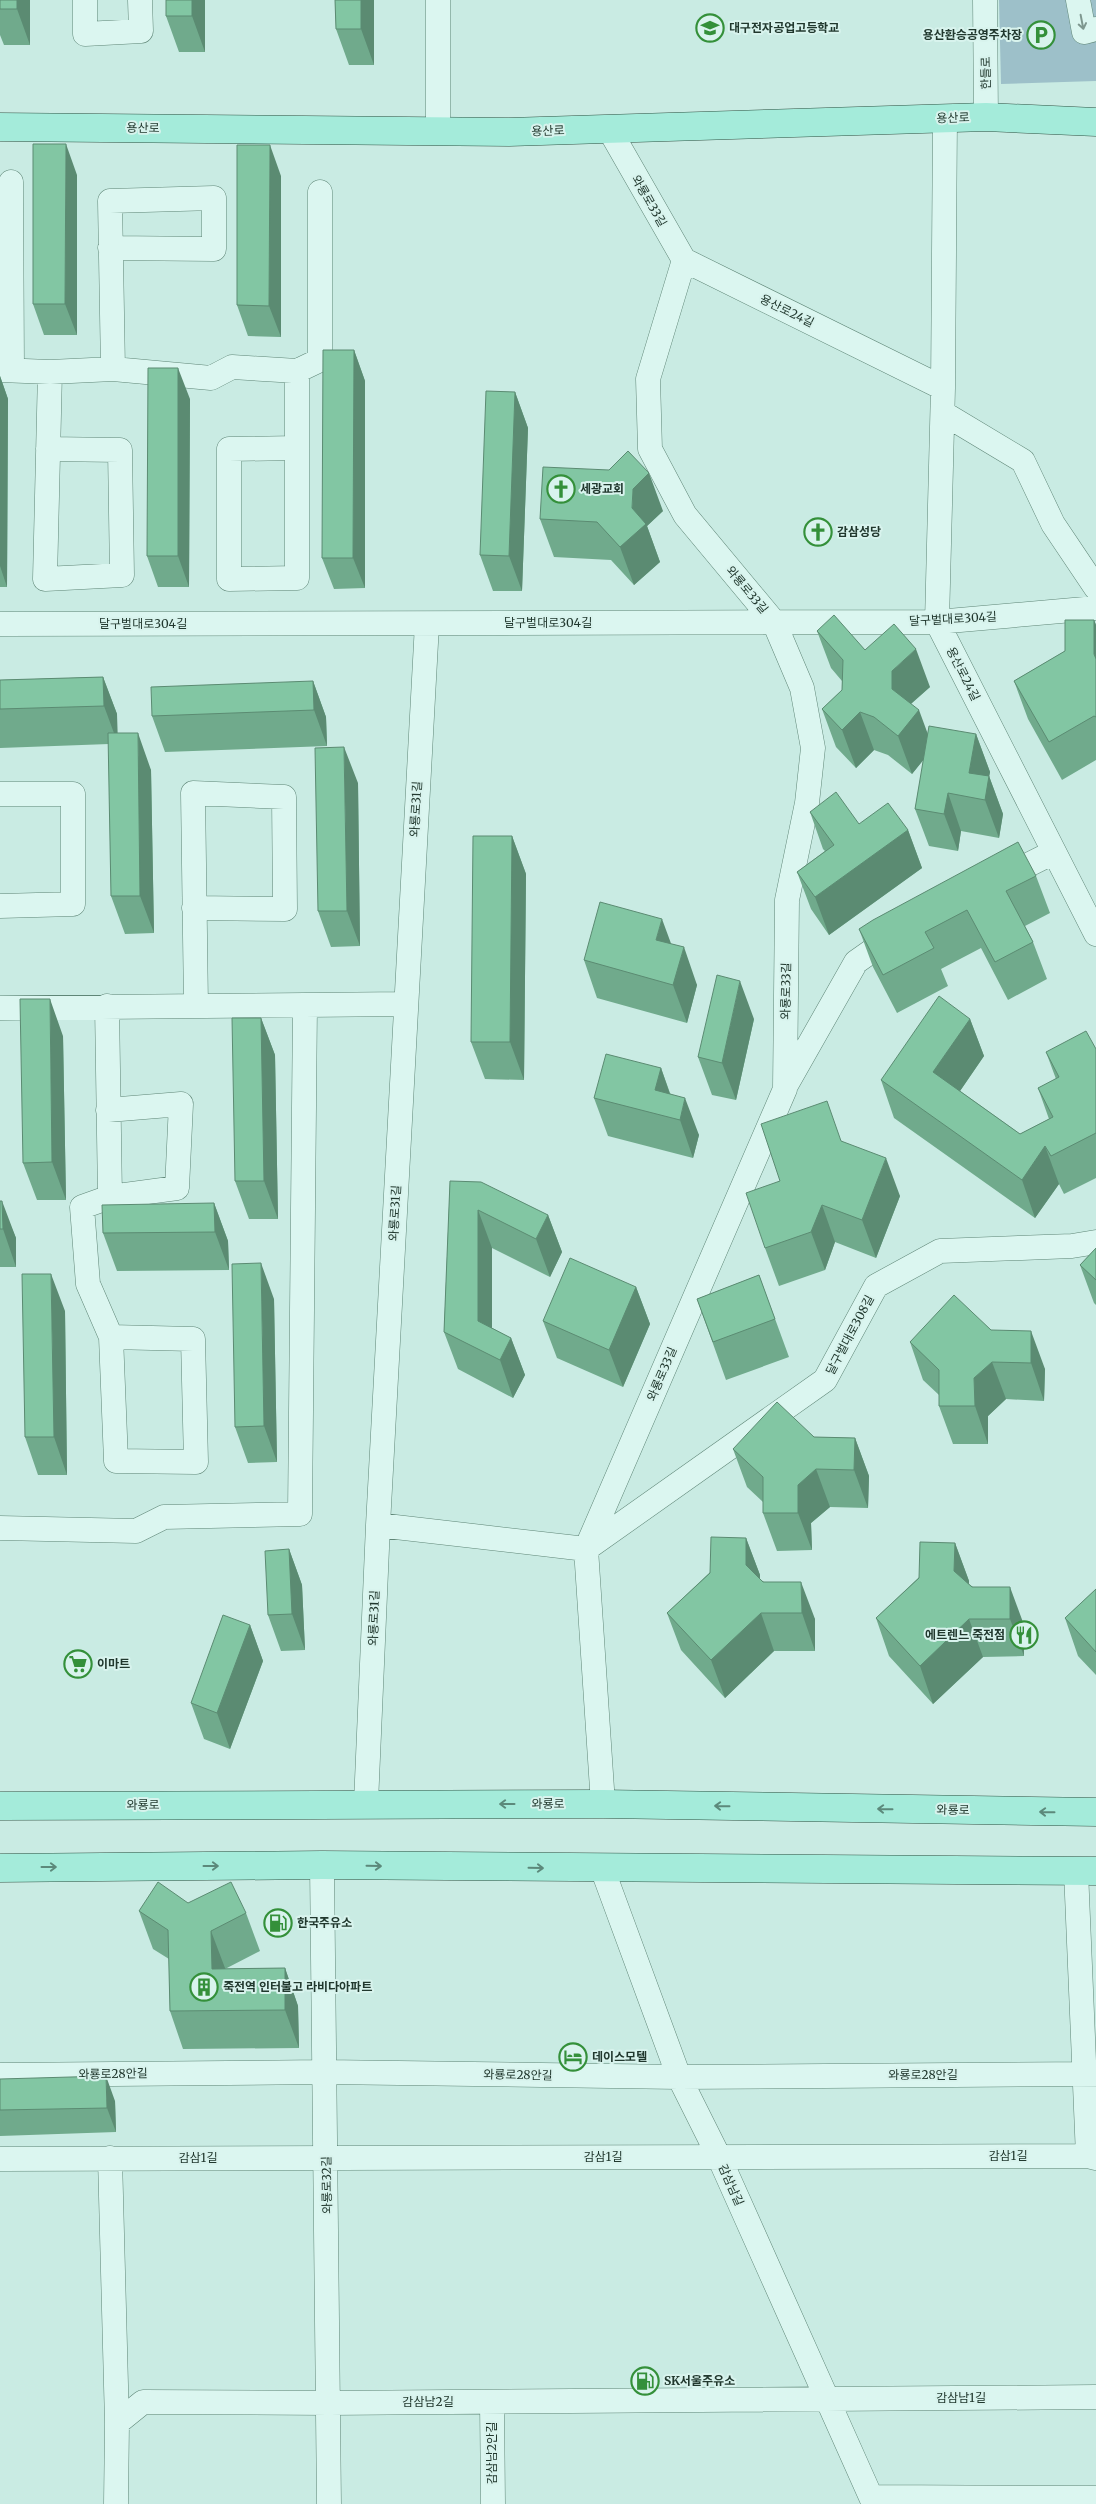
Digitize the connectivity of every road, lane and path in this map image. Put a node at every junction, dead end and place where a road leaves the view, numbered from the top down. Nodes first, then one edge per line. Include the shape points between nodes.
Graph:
1 (85, 0) edge
2 (140, 0) edge
3 (438, 0) edge
4 (985, 0) edge
5 (1078, 0) edge
6 (1096, 29) edge
7 (986, 117) junction
8 (945, 118) junction
9 (1096, 122) edge
10 (0, 127) edge
11 (609, 129) junction
12 (438, 131) junction
13 (10, 182) dead end
14 (320, 192) dead end
15 (110, 248) junction
16 (684, 260) junction
17 (112, 369) junction
18 (6, 370) edge
19 (297, 371) junction
20 (50, 372) junction
21 (943, 388) junction
22 (943, 413) junction
23 (297, 448) junction
24 (48, 449) junction
25 (1096, 588) edge
26 (1096, 608) edge
27 (774, 622) junction
28 (937, 622) junction
29 (0, 624) edge
30 (427, 624) junction
31 (0, 794) edge
32 (1054, 852) junction
33 (985, 886) edge
34 (0, 906) edge
35 (194, 908) junction
36 (908, 926) edge
37 (1096, 934) edge
38 (305, 1004) junction
39 (406, 1004) junction
40 (107, 1006) junction
41 (196, 1006) junction
42 (0, 1008) edge
43 (785, 1089) junction
44 (108, 1110) junction
45 (110, 1197) junction
46 (1096, 1242) edge
47 (111, 1337) junction
48 (378, 1525) junction
49 (0, 1528) edge
50 (586, 1549) junction
51 (366, 1804) junction
52 (602, 1804) junction
53 (0, 1806) edge
54 (1096, 1812) edge
55 (322, 1866) junction
56 (0, 1868) edge
57 (602, 1868) junction
58 (1086, 1871) edge
59 (325, 2072) junction
60 (1091, 2074) edge
61 (0, 2075) edge
62 (679, 2077) junction
63 (719, 2157) junction
64 (1092, 2157) edge
65 (0, 2158) edge
66 (110, 2158) junction
67 (326, 2158) junction
68 (1096, 2397) edge
69 (827, 2399) junction
70 (492, 2402) junction
71 (329, 2403) junction
72 (117, 2423) junction
73 (1096, 2498) edge
74 (872, 2501) edge
75 (116, 2504) edge
76 (329, 2504) edge
77 (493, 2504) edge

1 - 2 street via 86,34 141,31
3 - 12 street
4 - 7 street, 한들로
5 -> 6 street via 1084,32
7 - 8 main road, 용산로
7 - 9 main road, 용산로
8 - 11 main road, 용산로
8 - 21 street, 용산로24길
10 - 12 main road, 용산로
11 - 12 main road, 용산로
11 - 16 street, 와룡로33길
13 - 18 street
14 - 19 street via 320,360
15 - 15 street via 110,201 214,198 214,248
15 - 17 street
16 - 21 street, 용산로24길
16 - 27 street, 와룡로33길 via 648,379 650,448 685,515
17 - 19 street via 211,378 232,367
17 - 20 street
18 - 20 street
19 - 23 street
20 - 24 street
21 - 22 street, 용산로24길
22 - 25 street via 1023,461 1053,524
22 - 28 street, 용산로24길
23 - 23 street via 297,578 229,579 229,449
24 - 24 street via 45,579 122,575 120,450
26 - 28 street, 달구벌대로304길
27 - 28 street, 달구벌대로304길
27 - 30 street, 달구벌대로304길
27 - 43 street, 와룡로33길 via 802,688 813,748 807,802 787,900
28 - 32 street, 용산로24길
29 - 30 street, 달구벌대로304길
30 - 39 street, 와룡로31길
31 - 34 street via 73,794 73,904
32 - 33 street
32 - 37 street, 용산로24길
35 - 35 street via 193,793 284,797 285,909
35 - 41 street
36 - 43 street, 와룡로33길 via 856,962
38 - 39 street
38 - 41 street
38 - 49 street via 300,1514 164,1517 136,1531
39 - 48 street, 와룡로31길
40 - 41 street
40 - 42 street
40 - 44 street
43 - 50 street, 와룡로33길
44 - 45 street
44 - 45 street via 181,1104 177,1188
45 - 47 street via 82,1207 88,1284
46 - 50 street, 달구벌대로308길 via 940,1252 876,1286 825,1380
47 - 47 street via 116,1462 196,1462 193,1339
48 - 50 street
48 - 51 street, 와룡로31길
50 - 52 street, 와룡로33길
52 -> 51 main road, 와룡로
51 - 53 main road, 와룡로
54 -> 52 main road, 와룡로
56 -> 55 main road
55 -> 57 main road
55 - 59 street, 와룡로32길
57 - 58 main road
57 - 62 street, 감삼남길
58 - 60 street
59 - 61 street, 와룡로28안길
59 - 62 street, 와룡로28안길
59 - 67 street, 와룡로32길
60 - 62 street, 와룡로28안길
60 - 64 street
62 - 63 street, 감삼남길
63 - 64 street, 감삼1길
63 - 67 street, 감삼1길
63 - 69 street, 감삼남길
65 - 66 street, 감삼1길
66 - 67 street, 감삼1길
66 - 72 street
67 - 71 street, 와룡로32길
68 - 69 street, 감삼남1길
69 - 70 street, 감삼남2길
69 - 74 street, 감삼남길
70 - 71 street, 감삼남2길
70 - 77 street, 감삼남2안길
71 - 72 street, 감삼남2길 via 143,2402
71 - 76 street, 와룡로32길
72 - 75 street
73 - 74 street, 감삼남길

